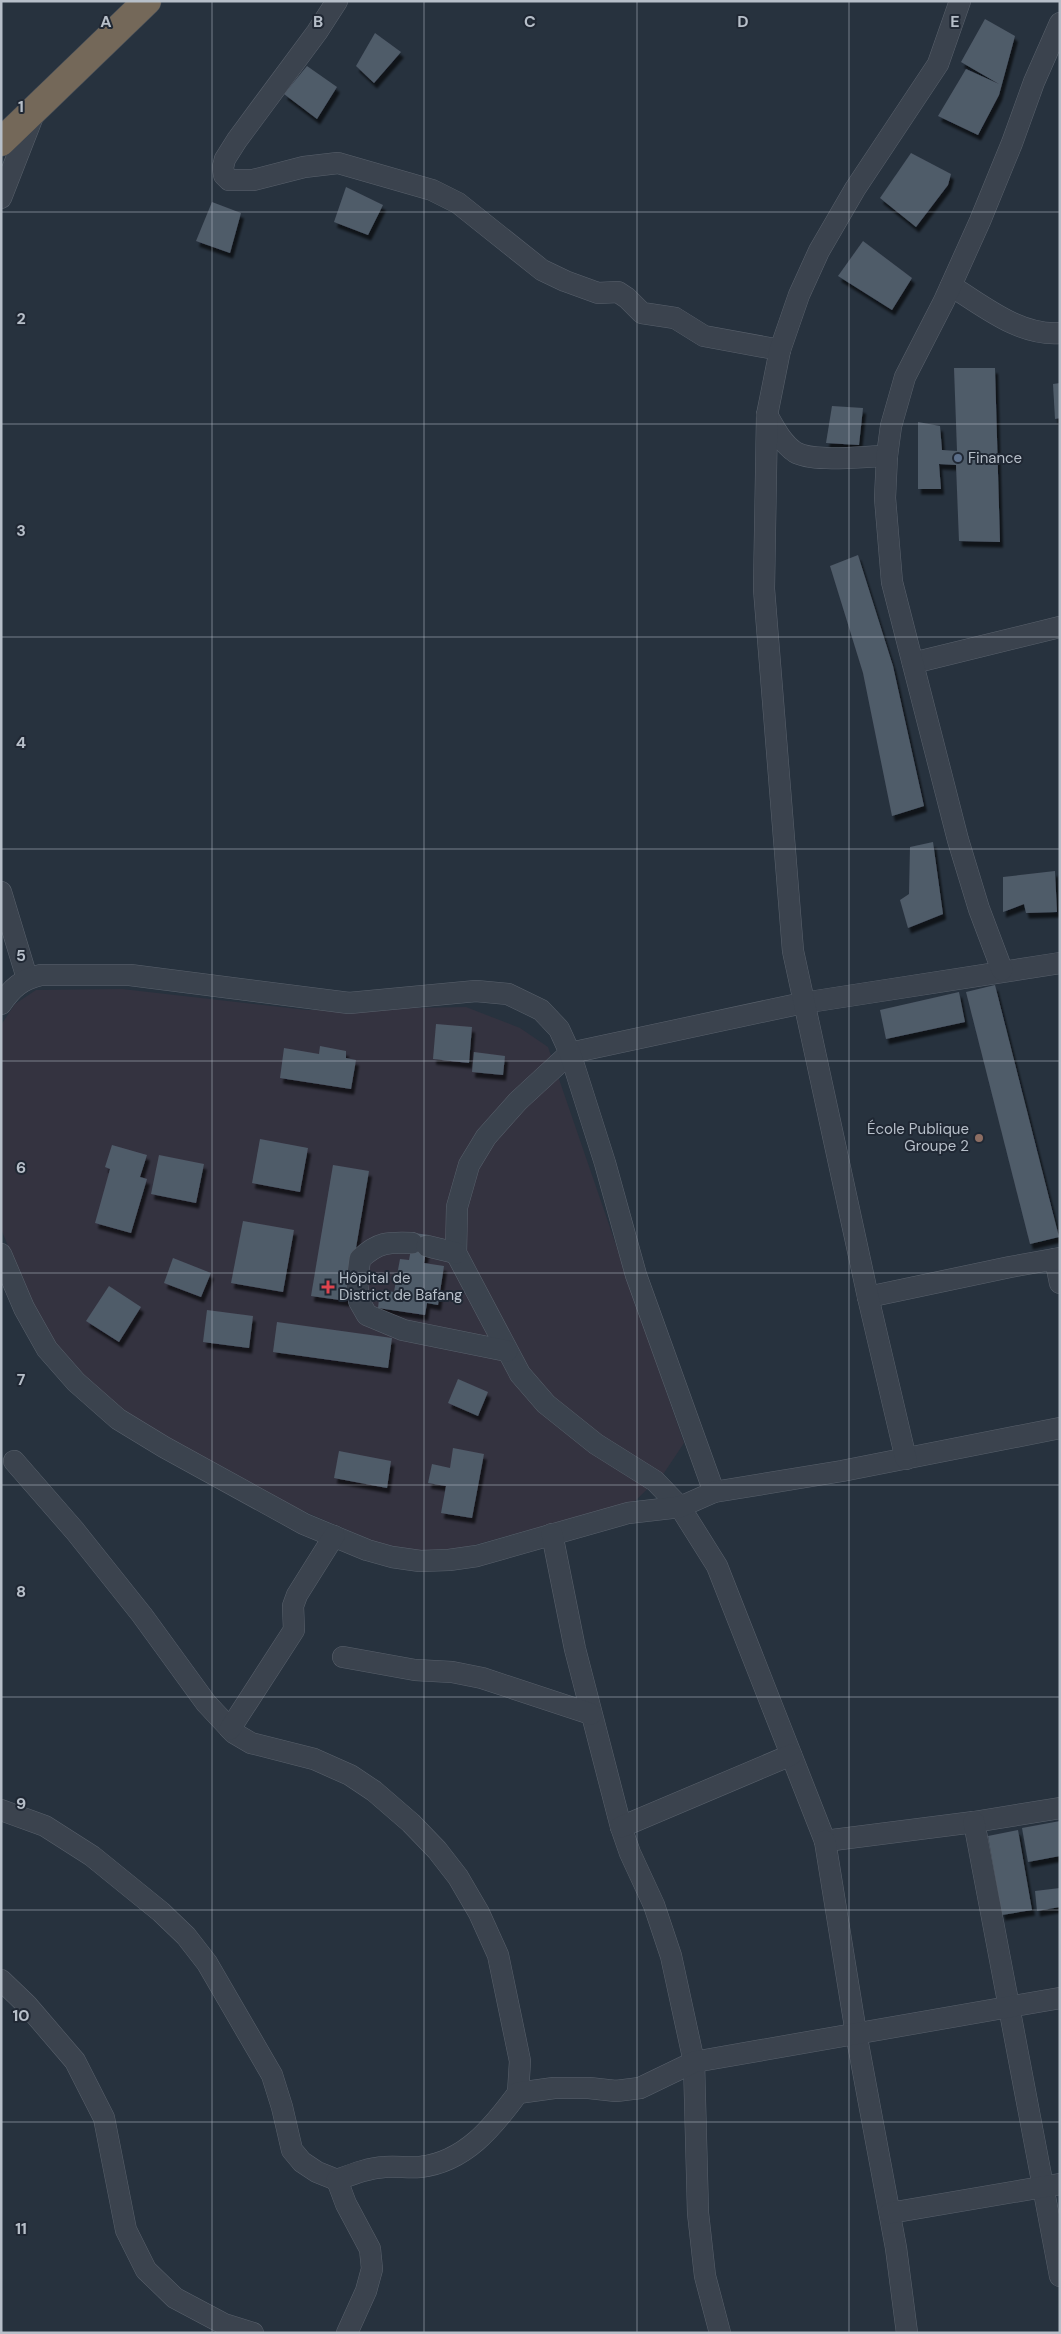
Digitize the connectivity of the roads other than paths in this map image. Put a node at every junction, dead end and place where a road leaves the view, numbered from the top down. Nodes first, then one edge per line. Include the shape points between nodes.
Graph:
1 (337, 1) edge
2 (960, 1) edge
3 (139, 4) edge
4 (1060, 23) edge
5 (36, 108) junction
6 (1, 142) edge
7 (1, 198) edge
8 (951, 286) junction
9 (1060, 334) edge
10 (780, 350) junction
11 (768, 415) junction
12 (887, 456) junction
13 (1060, 627) edge
14 (913, 663) junction
15 (1, 892) edge
16 (1060, 963) edge
17 (1002, 970) junction
18 (27, 978) junction
19 (803, 1003) junction
20 (1, 1004) edge
21 (570, 1054) junction
22 (456, 1253) junction
23 (1, 1254) edge
24 (1057, 1259) edge
25 (1060, 1283) edge
26 (868, 1297) junction
27 (507, 1351) junction
28 (1060, 1428) edge
29 (906, 1459) junction
30 (14, 1461) dead end
31 (714, 1492) junction
32 (680, 1506) junction
33 (552, 1534) junction
34 (334, 1536) junction
35 (343, 1657) dead end
36 (591, 1714) junction
37 (230, 1729) junction
38 (792, 1755) junction
39 (1060, 1808) edge
40 (1, 1810) edge
41 (974, 1822) junction
42 (621, 1827) junction
43 (825, 1841) junction
44 (1, 1980) edge
45 (1060, 1998) edge
46 (1011, 2006) junction
47 (856, 2033) junction
48 (694, 2062) junction
49 (518, 2093) junction
50 (337, 2180) junction
51 (1052, 2185) edge
52 (890, 2213) junction
53 (1060, 2276) edge
54 (253, 2333) edge
55 (347, 2333) edge
56 (720, 2333) edge
57 (908, 2333) edge

1 - 10 street via 237,140 223,167 229,180 253,180 304,166 338,163 432,190 458,203 542,270 565,281 598,293 618,292 642,313 675,318 704,336
2 - 10 street via 938,64 854,189 819,251
3 - 5 highway
4 - 8 street
5 - 6 highway
5 - 7 street
8 - 9 street via 1005,319 1030,330
8 - 12 street via 905,378 891,426
10 - 11 street
11 - 12 street via 780,438 796,452 815,458
11 - 19 street via 764,590 793,951
12 - 14 street via 885,498 892,582
13 - 14 street
14 - 17 street via 958,840
15 - 18 street
16 - 17 street
17 - 19 street
18 - 20 street via 12,988
18 - 21 street via 41,975 130,975 348,1003 476,991 508,994 541,1010 559,1029
19 - 21 street
19 - 26 street
21 - 22 street via 505,1115 486,1137 469,1165 457,1208
21 - 31 street via 636,1275
22 - 27 street
22 - 27 street via 419,1244 389,1242 372,1248 360,1259 359,1301 367,1315 403,1330
23 - 34 street via 24,1308 47,1348 76,1382 118,1419 304,1524
24 - 25 street
24 - 26 street
26 - 29 street
27 - 32 street via 520,1374 546,1404 596,1444 656,1481
28 - 29 street
29 - 31 street
30 - 37 street via 75,1531 206,1703
31 - 32 street
32 - 33 street via 628,1512
32 - 38 street via 718,1566
33 - 34 street via 477,1556 420,1561 392,1557
33 - 36 street
34 - 37 street via 297,1595 293,1606 294,1630
35 - 36 street via 482,1678
36 - 42 street
37 - 49 street via 251,1742 314,1760 350,1775 411,1822 437,1850 458,1877 498,1955 520,2061
38 - 42 street
38 - 43 street
39 - 41 street
40 - 50 street via 45,1826 92,1856 186,1936 207,1963 272,2075 292,2150 302,2162
41 - 43 street
41 - 46 street
42 - 48 street via 672,1956
43 - 47 street
44 - 54 street via 76,2061 104,2118 126,2230 146,2270 175,2298 224,2324
45 - 46 street
46 - 47 street
46 - 51 street
47 - 48 street
47 - 52 street
48 - 49 street via 640,2088 616,2091 554,2088
48 - 56 street via 698,2213 705,2276
49 - 50 street via 492,2128 457,2156 421,2167 387,2166 362,2170
50 - 55 street via 370,2249 372,2269
51 - 52 street
51 - 53 street
52 - 57 street

